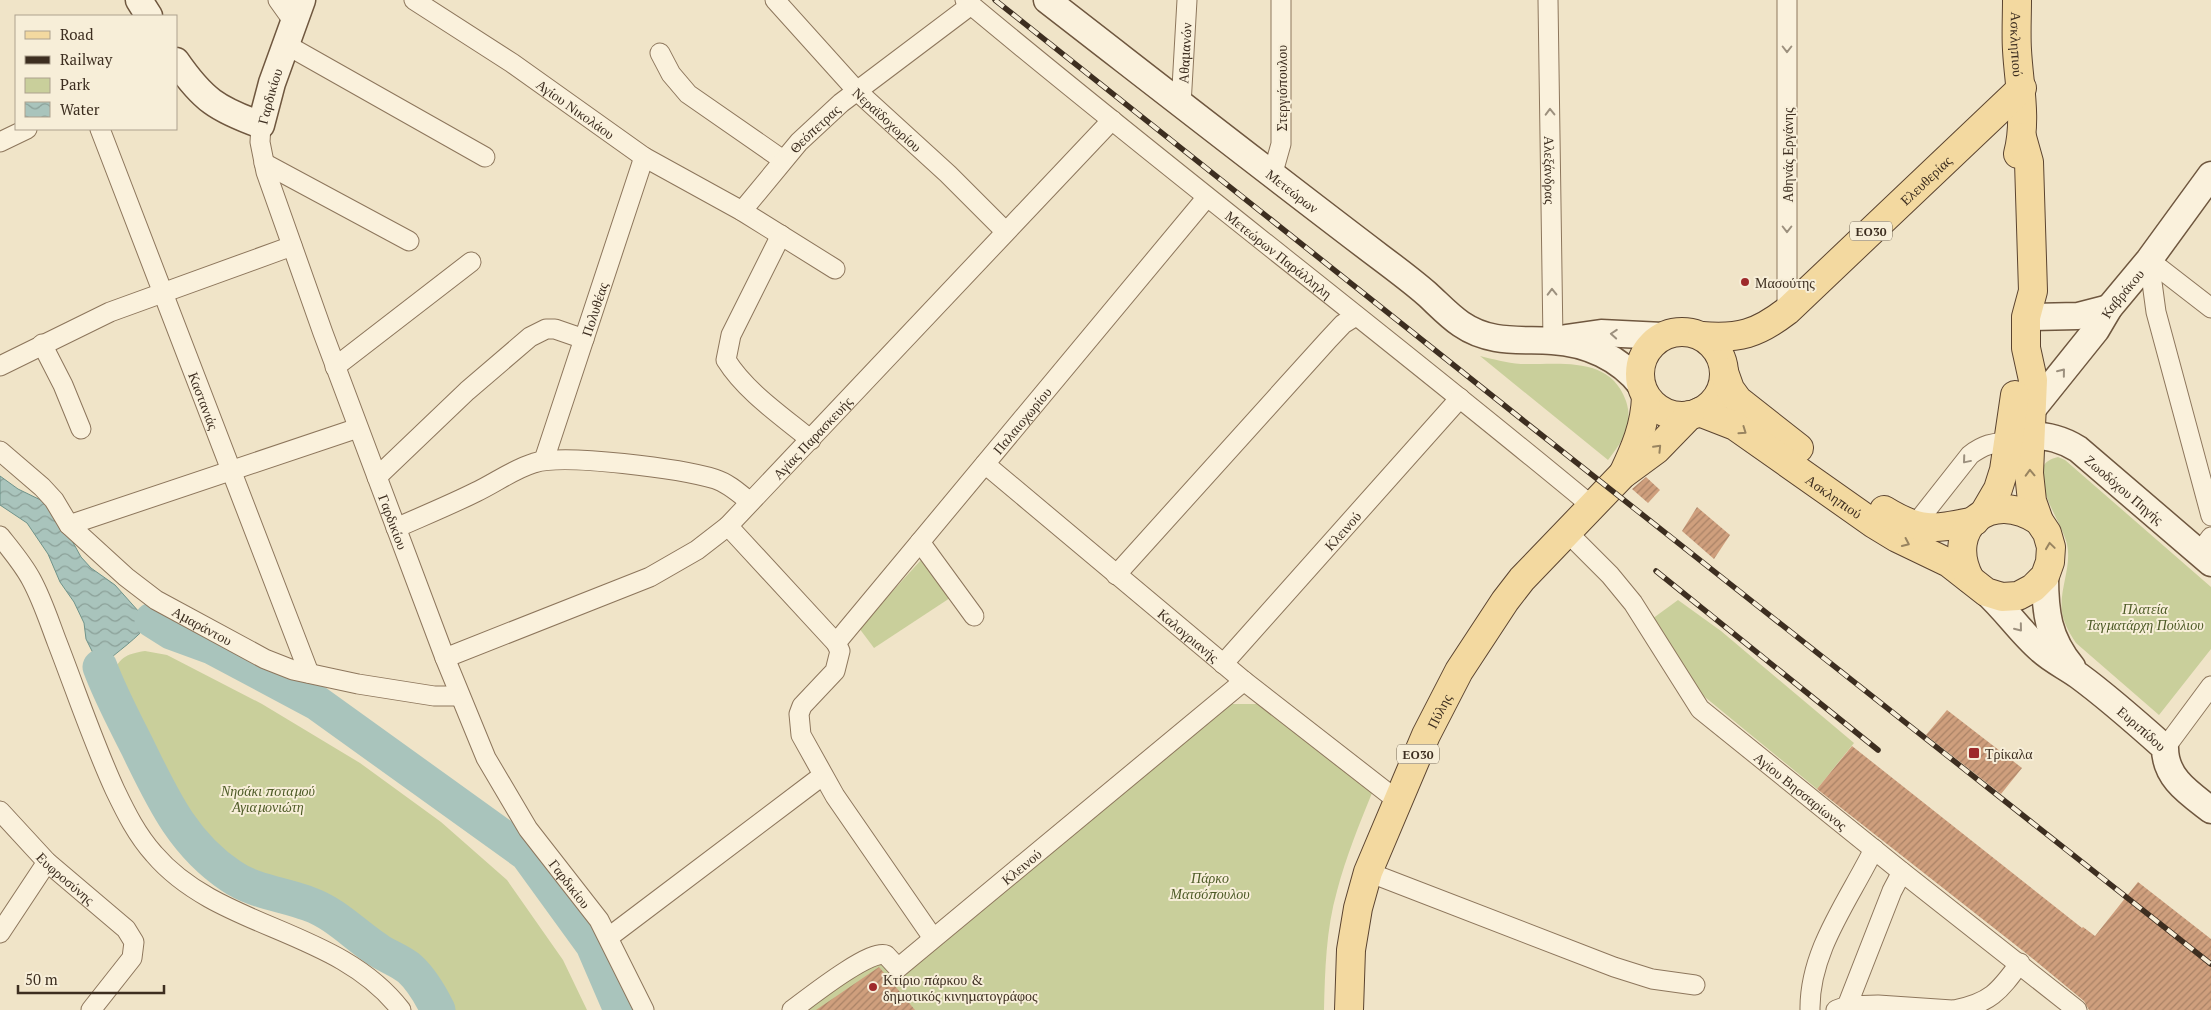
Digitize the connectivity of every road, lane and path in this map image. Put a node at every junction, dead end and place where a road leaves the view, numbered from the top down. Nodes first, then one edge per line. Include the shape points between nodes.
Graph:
1 (139, 0) edge
2 (278, 0) edge
3 (414, 0) edge
4 (775, 0) edge
5 (1047, 0) edge
6 (1187, 0) edge
7 (1282, 0) edge
8 (1548, 0) edge
9 (1788, 0) edge
10 (2016, 0) edge
11 (2030, 0) edge
12 (968, 2) edge
13 (148, 15) edge
14 (294, 22) edge
15 (660, 53) dead end
16 (178, 64) edge
17 (2022, 88) junction
18 (857, 91) junction
19 (1181, 104) junction
20 (1112, 120) junction
21 (261, 125) junction
22 (25, 130) edge
23 (100, 130) edge
24 (0, 142) edge
25 (485, 157) dead end
26 (644, 157) junction
27 (783, 160) junction
28 (264, 164) junction
29 (2211, 175) edge
30 (1272, 176) junction
31 (1207, 197) junction
32 (742, 211) junction
33 (1005, 231) junction
34 (781, 235) junction
35 (409, 241) dead end
36 (292, 246) junction
37 (2149, 260) junction
38 (471, 262) dead end
39 (835, 269) dead end
40 (164, 292) junction
41 (2108, 308) junction
42 (2211, 308) edge
43 (1787, 311) junction
44 (1356, 316) junction
45 (2026, 316) junction
46 (1663, 336) junction
47 (1702, 336) junction
48 (584, 339) junction
49 (1553, 341) junction
50 (42, 344) junction
51 (2026, 348) junction
52 (0, 366) edge
53 (335, 367) junction
54 (1724, 372) junction
55 (1644, 391) junction
56 (1460, 398) junction
57 (1694, 414) junction
58 (81, 428) dead end
59 (358, 428) junction
60 (2023, 430) junction
61 (811, 440) junction
62 (0, 451) edge
63 (544, 460) junction
64 (985, 464) junction
65 (232, 470) junction
66 (1622, 475) junction
67 (377, 477) junction
68 (750, 502) junction
69 (1593, 507) junction
70 (2211, 516) edge
71 (1979, 517) junction
72 (2038, 521) junction
73 (69, 525) junction
74 (728, 526) junction
75 (1914, 526) junction
76 (396, 528) junction
77 (1568, 533) junction
78 (0, 536) edge
79 (920, 542) junction
80 (2207, 551) edge
81 (1116, 575) junction
82 (2045, 576) junction
83 (1978, 586) junction
84 (974, 616) dead end
85 (836, 643) junction
86 (445, 658) junction
87 (1223, 664) junction
88 (309, 673) junction
89 (2078, 676) junction
90 (1244, 681) junction
91 (2211, 686) edge
92 (460, 696) junction
93 (2165, 748) junction
94 (822, 776) junction
95 (1398, 800) junction
96 (2209, 809) edge
97 (0, 811) edge
98 (1874, 849) junction
99 (47, 862) junction
100 (1368, 872) junction
101 (1902, 872) junction
102 (0, 933) edge
103 (609, 938) junction
104 (933, 938) junction
105 (2020, 964) junction
106 (1695, 985) dead end
107 (1842, 1008) edge
108 (91, 1010) edge
109 (401, 1010) edge
110 (644, 1010) edge
111 (792, 1010) edge
112 (1350, 1010) edge
113 (1810, 1010) edge
114 (1953, 1010) edge
115 (2077, 1010) edge

1 - 13 street
2 - 14 street
3 - 26 street, Αγίου Νικολάου via 512,63
4 - 18 street, Νεραϊδοχωρίου
5 - 19 street, Μετεώρων
6 - 19 street, Αθαμανών
7 - 30 street, Στεργιόπουλου via 1281,144
49 -> 8 street, Αλεξάνδρας
9 -> 43 street, Αθηνάς Εργάνης
10 - 17 main road, Ασκληπιού
11 - 17 main road, Ασκληπιού via 2031,50
12 - 18 street, Θεόπετρας
12 - 20 street, Μετεώρων Παράλληλη
14 - 21 street, Γαρδικίου via 267,98
14 - 25 street
15 - 27 street via 688,94
16 - 21 street via 213,104
17 - 43 main road, Ελευθερίας / ΕΟ30
17 - 45 main road, Ασκληπιού via 2022,137 2015,166 2019,291
18 - 27 street, Θεόπετρας
18 - 33 street, Νεραϊδοχωρίου
19 - 30 street, Μετεώρων
20 - 31 street, Μετεώρων Παράλληλη
20 - 33 street, Αγίας Παρασκευής
21 - 28 street, Γαρδικίου
22 - 24 street
23 - 40 street, Καστανιάς
26 - 32 street, Αγίου Νικολάου
26 - 48 street, Πολυθέας
27 - 32 street, Θεόπετρας
28 - 35 street
28 - 36 street, Γαρδικίου
29 - 37 street, Καβράκου
30 - 49 street, Μετεώρων via 1476,333 1504,340
31 - 44 street, Μετεώρων Παράλληλη
31 - 64 street, Παλαιοχωρίου
32 - 34 street, Αγίου Νικολάου
33 - 61 street, Αγίας Παρασκευής
34 - 39 street, Αγίου Νικολάου
34 - 61 street via 731,335 726,360 752,390
36 - 40 street
36 - 53 street, Γαρδικίου
37 - 41 street, Καβράκου
37 - 42 street
37 - 70 street via 2156,312
38 - 53 street
40 - 50 street via 110,312
40 - 65 street, Καστανιάς
41 - 45 street via 2078,316
60 -> 41 street, Καβράκου via 2096,330
43 - 47 main road, Ελευθερίας / ΕΟ30 via 1758,331 1724,338
44 - 56 street, Μετεώρων Παράλληλη
44 - 81 street via 1338,329
45 - 51 main road, Ασκληπιού
46 - 47 main road, Ελευθερίας / ΕΟ30 via 1682,331
46 -> 49 street, Μετεώρων via 1601,333
46 - 55 main road, ΕΟ30 via 1643,357 1639,371
47 - 54 main road via 1718,351
48 - 63 street, Πολυθέας
48 - 67 street via 555,329 534,334 467,391
49 - 55 street, Μετεώρων via 1578,345 1615,360 1631,372
50 - 52 street
50 - 58 street
51 - 60 main road, Ασκληπιού via 2017,378
51 - 60 main road, Ασκληπιού via 2033,380
53 - 59 street, Γαρδικίου
54 - 57 main road, ΕΟ30 via 1718,396 1710,406
54 - 75 main road, Ασκληπιού via 1730,389 1748,410 1884,511
55 - 57 main road via 1665,413 1677,416
55 - 66 main road, ΕΟ30 via 1645,416 1641,432
56 - 69 street, Μετεώρων Παράλληλη
56 - 87 street, Κλεινού
66 -> 57 main road, ΕΟ30 via 1656,450
57 -> 83 main road, Ασκληπιού via 1735,426 1874,524 1949,563
59 - 65 street
59 - 67 street, Γαρδικίου
60 - 71 main road, Ασκληπιού via 1998,489
72 -> 60 main road, Ασκληπιού via 2032,501
60 -> 75 street via 1979,447
60 - 80 street, Ζωοδόχου Πηγής via 2063,440 2078,449
61 - 68 street, Αγίας Παρασκευής
62 - 73 street, Αμαράντου via 49,494
63 - 68 street via 622,465 716,479
63 - 76 street
64 - 79 street, Παλαιοχωρίου
64 - 81 street, Καλογριανής
65 - 73 street
65 - 88 street, Καστανιάς
66 - 69 main road, ΕΟ30
67 - 76 street, Γαρδικίου
68 - 74 street, Αγίας Παρασκευής
69 - 77 main road, Πύλης / ΕΟ30
71 - 72 main road, Ασκληπιού via 1998,508 2012,508 2026,512
71 - 75 main road, Ασκληπιού via 1943,527
71 - 83 main road, Ασκληπιού via 1962,543 1964,568
82 -> 72 main road, Ασκληπιού via 2051,547 2047,533
73 - 88 street, Αμαράντου via 108,562 156,600 265,659
74 - 85 street
74 - 86 street, Αγίας Παρασκευής via 698,550 650,577
76 - 86 street, Γαρδικίου
77 - 95 main road, Πύλης / ΕΟ30 via 1522,579 1469,655 1426,735
77 - 98 street, Αγίου Βησσαρίωνος via 1633,603 1700,709
78 - 109 street via 23,566 42,600 109,776 146,845 183,881 206,895 354,966 378,984
79 - 84 street
79 - 85 street, Παλαιοχωρίου
81 - 87 street, Καλογριανής
82 - 83 main road, Ασκληπιού via 2034,588 2018,596 2002,597
82 - 89 street, Ευριπίδου via 2048,623 2063,657
83 -> 89 street, Ευριπίδου via 2043,652
85 - 94 street via 840,651 834,671 810,696 799,714 801,734
86 - 92 street, Γαρδικίου
87 - 90 street, Καλογριανής
88 - 92 street, Αμαράντου via 434,696
89 - 93 street, Ευριπίδου
90 - 95 street, Καλογριανής
90 - 104 street, Κλεινού
91 - 93 street
92 - 103 street, Γαρδικίου via 486,758 508,798 528,829 590,907
93 - 96 street, Ευριπίδου via 2165,759 2173,776
94 - 103 street
94 - 104 street
95 - 100 main road, Πύλης / ΕΟ30
97 - 99 street, Ευφροσύνης
98 - 101 street, Αγίου Βησσαρίωνος
98 - 113 street via 1837,917 1817,963 1811,986
99 - 102 street
99 - 108 street, Ευφροσύνης via 126,929 134,942 132,958
100 - 106 street via 1614,967
100 - 112 main road, Πύλης / ΕΟ30 via 1352,943
101 - 105 street, Αγίου Βησσαρίωνος
101 - 107 street
103 - 110 street, Γαρδικίου
104 - 111 street, Κλεινού via 898,968 882,953 869,956
105 - 114 street via 2001,989 1976,1005
105 - 115 street, Αγίου Βησσαρίωνος
107 - 114 street via 1878,1005

